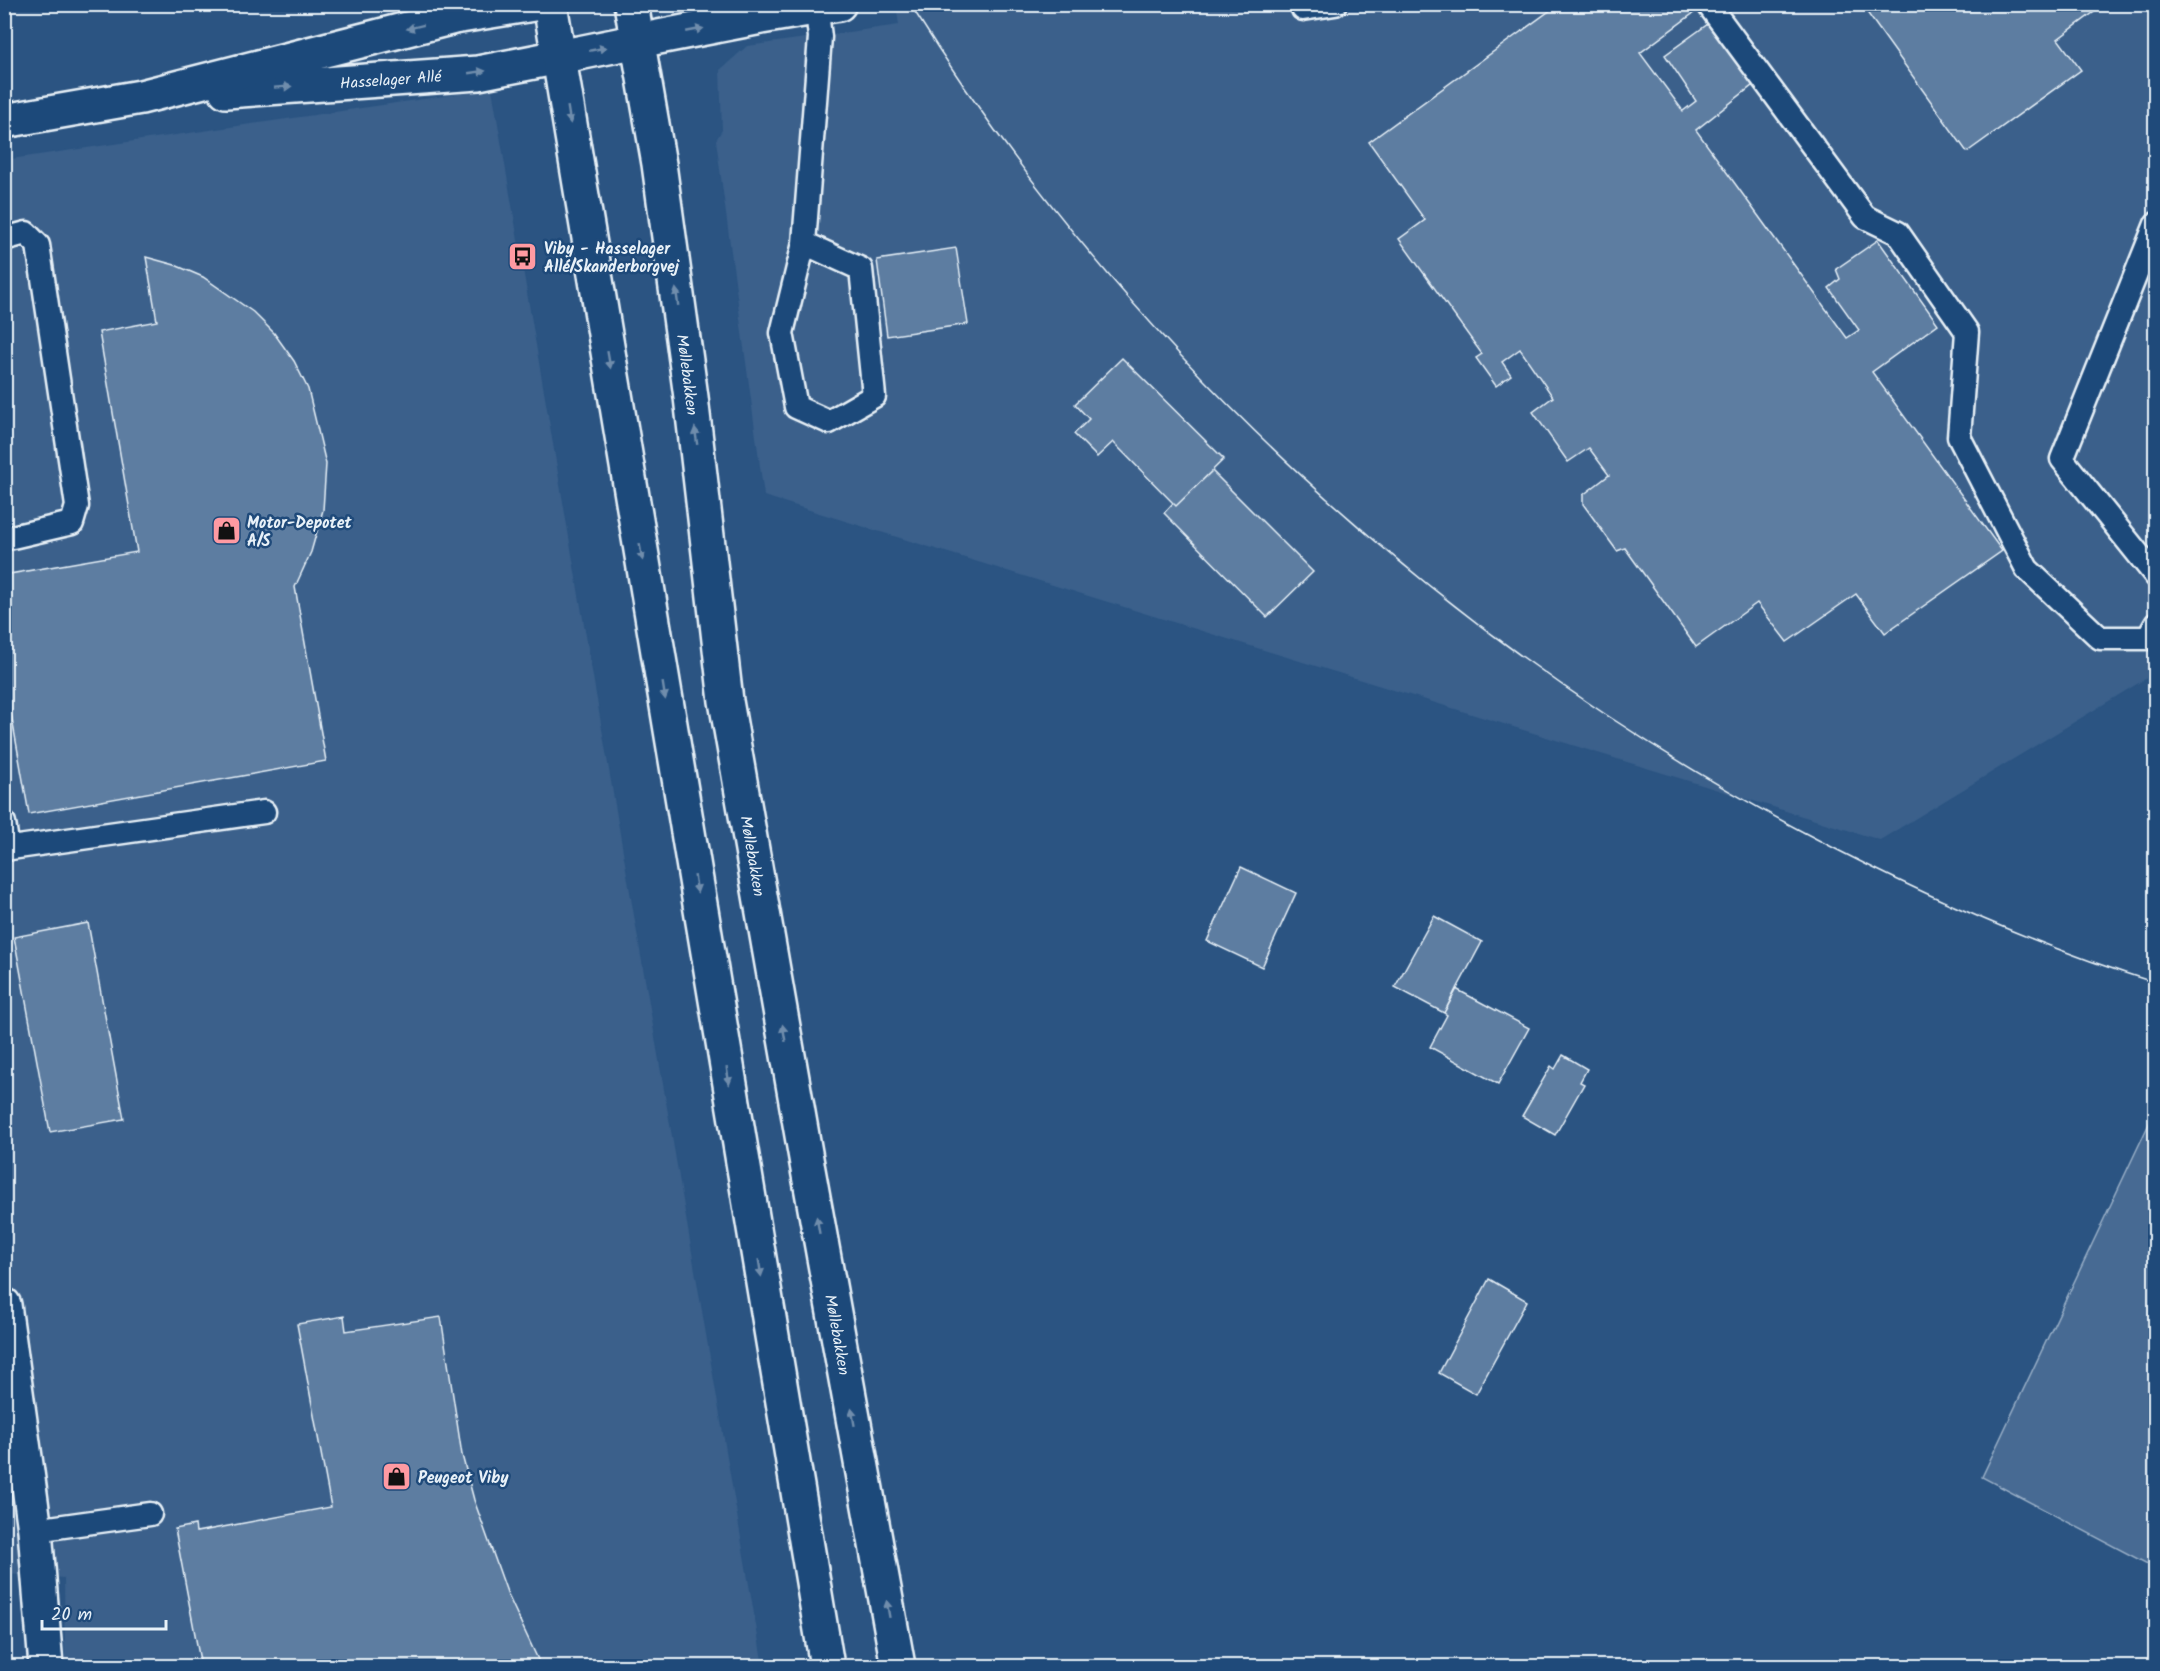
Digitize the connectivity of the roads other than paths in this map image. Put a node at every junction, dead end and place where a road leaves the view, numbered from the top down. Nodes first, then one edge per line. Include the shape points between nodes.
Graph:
1 (534, 4) edge
2 (550, 4) edge
3 (631, 4) edge
4 (1302, 4) edge
5 (1335, 4) edge
6 (1708, 4) edge
7 (823, 6) edge
8 (638, 41) junction
9 (559, 57) junction
10 (141, 97) junction
11 (4, 121) edge
12 (2156, 224) edge
13 (4, 238) edge
14 (804, 243) junction
15 (4, 537) edge
16 (2156, 576) edge
17 (2156, 624) edge
18 (264, 812) dead end
19 (4, 823) edge
20 (6, 849) edge
21 (4, 1305) edge
22 (150, 1514) dead end
23 (35, 1530) junction
24 (46, 1666) edge
25 (827, 1666) edge
26 (898, 1666) edge

1 -> 10 main road, Hasselager Allé via 454,17
2 - 9 main road
3 - 8 main road, Møllebakken
4 - 5 lane via 1303,9
6 - 17 lane via 1865,217 1898,233 1967,332 1959,437 2027,569 2100,638 2148,638
8 -> 7 main road, Hasselager Allé
7 - 14 lane
9 -> 8 main road, Hasselager Allé
26 -> 8 main road, Møllebakken via 726,701 700,464
10 -> 9 main road, Hasselager Allé via 478,73
9 -> 25 main road
10 - 11 main road, Hasselager Allé
12 - 16 lane via 2062,459
13 - 15 lane via 26,233 38,245 77,506 72,523
14 - 14 lane via 861,269 874,396 829,422 796,407 782,333
18 - 20 lane
19 - 20 lane
21 - 23 main road
22 - 23 lane
23 - 24 main road

